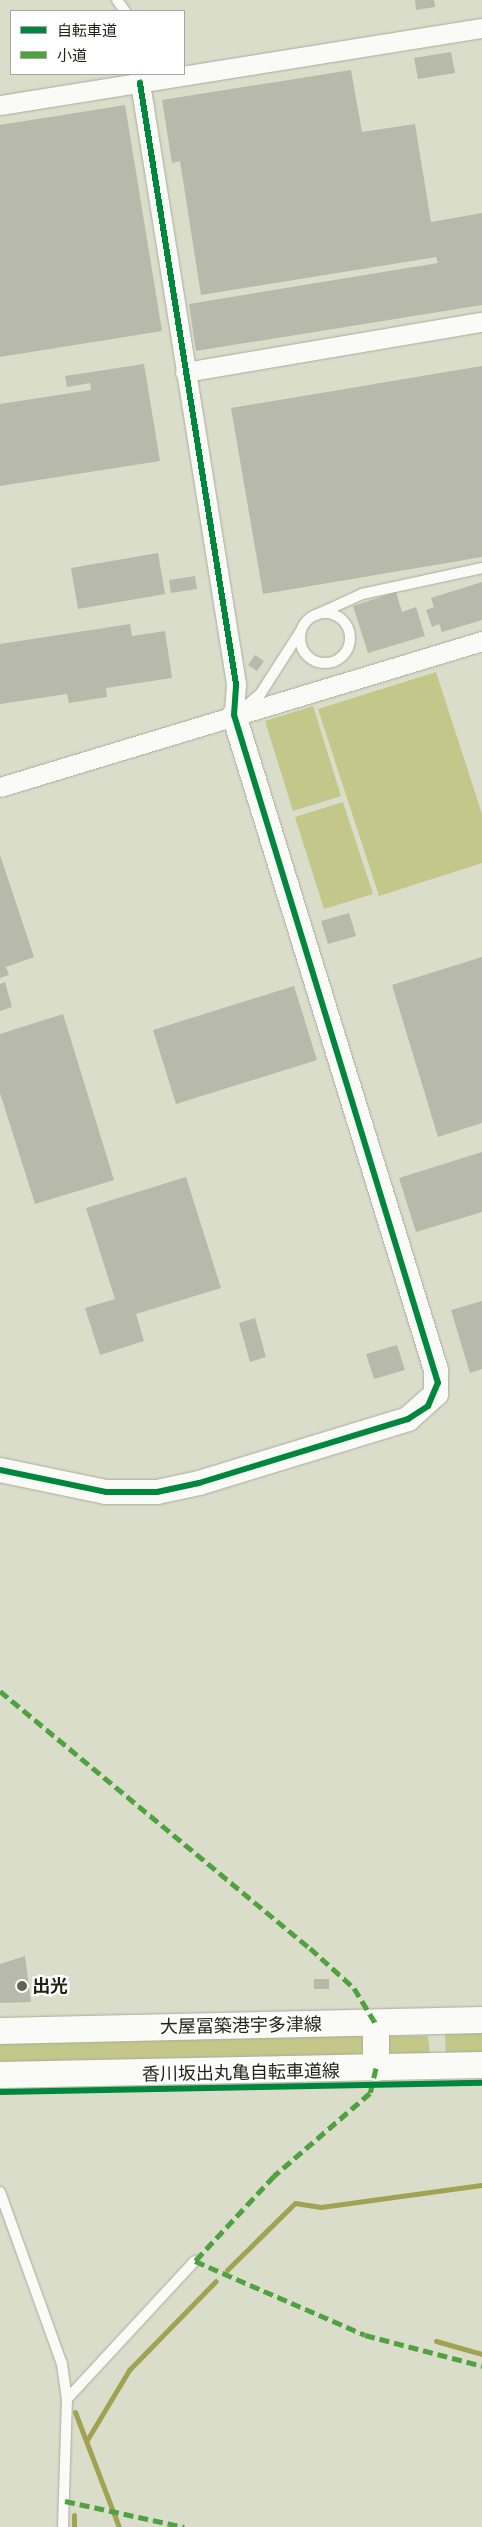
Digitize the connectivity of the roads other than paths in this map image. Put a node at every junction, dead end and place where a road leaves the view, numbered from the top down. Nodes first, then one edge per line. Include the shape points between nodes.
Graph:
1 (482, 28) edge
2 (185, 71) edge
3 (160, 75) edge
4 (139, 78) edge
5 (0, 105) edge
6 (482, 322) edge
7 (185, 372) junction
8 (482, 568) edge
9 (316, 615) junction
10 (301, 630) junction
11 (482, 641) edge
12 (234, 715) junction
13 (0, 787) edge
14 (0, 1470) edge
15 (482, 2020) edge
16 (376, 2024) junction
17 (0, 2031) edge
18 (482, 2065) edge
19 (376, 2068) junction
20 (0, 2075) edge
21 (0, 2192) edge
22 (195, 2261) dead end
23 (67, 2399) junction
24 (63, 2527) edge

1 - 2 street
3 - 4 street
4 - 5 street
4 - 7 street
6 - 7 street
7 - 12 street via 236,684
8 - 9 lane via 362,594
9 - 10 lane
9 - 10 lane via 332,614 346,624 350,640 343,655 328,663 312,660 301,647
10 - 12 lane via 261,693
11 - 12 street
12 - 13 street
12 - 14 street via 436,1370 436,1394 408,1420 199,1484 157,1492 106,1492
15 - 16 main road, 大屋冨築港宇多津線
16 - 17 main road, 大屋冨築港宇多津線
16 - 19 main road
18 - 19 main road
19 - 20 main road
21 - 23 lane via 45,2311 62,2364
22 - 23 lane
23 - 24 lane

